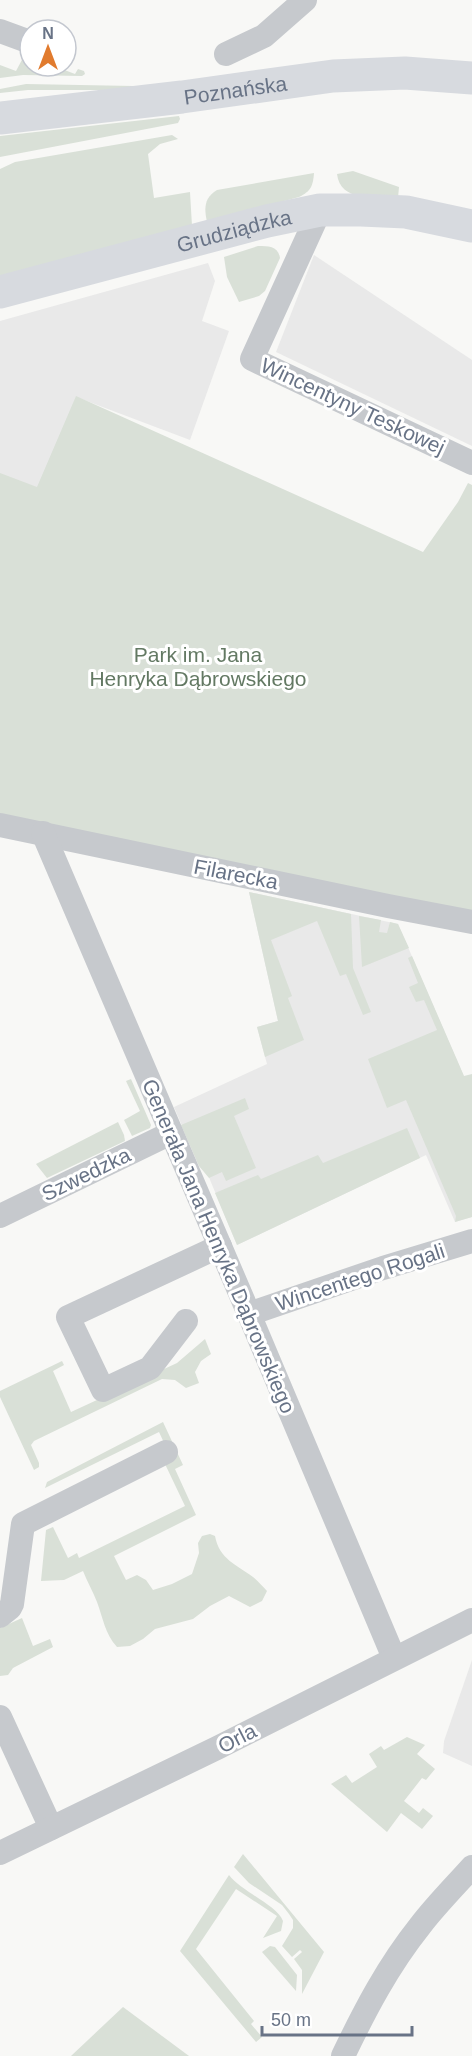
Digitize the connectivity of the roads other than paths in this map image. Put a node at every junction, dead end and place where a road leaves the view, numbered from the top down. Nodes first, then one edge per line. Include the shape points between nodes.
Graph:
1 (305, 0) edge
2 (0, 31) edge
3 (18, 38) edge
4 (226, 54) dead end
5 (472, 78) edge
6 (0, 118) edge
7 (320, 210) junction
8 (472, 226) edge
9 (0, 292) edge
10 (472, 463) edge
11 (0, 825) edge
12 (43, 833) junction
13 (472, 922) edge
14 (171, 1133) junction
15 (0, 1216) edge
16 (472, 1241) edge
17 (220, 1246) junction
18 (249, 1314) junction
19 (186, 1320) dead end
20 (166, 1452) dead end
21 (0, 1616) edge
22 (472, 1620) edge
23 (394, 1659) junction
24 (0, 1717) edge
25 (51, 1828) junction
26 (0, 1852) edge
27 (472, 1867) edge
28 (343, 2056) edge

1 - 4 street via 264,36
2 - 3 street
5 - 6 main road, Poznańska via 405,73 333,76
7 - 8 main road, Grudziądzka via 406,212
7 - 9 main road, Grudziądzka
7 - 10 street, Wincentyny Teskowej via 252,359
11 - 12 street, Filarecka
12 - 13 street, Filarecka
12 - 14 street, Generała Jana Henryka Dąbrowskiego
14 - 15 street, Szwedzka
14 - 17 street, Generała Jana Henryka Dąbrowskiego
16 - 18 street, Wincentego Rogali
17 - 18 street, Generała Jana Henryka Dąbrowskiego
17 - 19 street via 68,1317 103,1390 150,1368
18 - 23 street, Generała Jana Henryka Dąbrowskiego
20 - 21 street via 23,1524 12,1604
22 - 23 street, Orla
23 - 25 street, Orla
24 - 25 street
25 - 26 street, Orla
27 - 28 street via 420,1925 398,1957 376,1990

